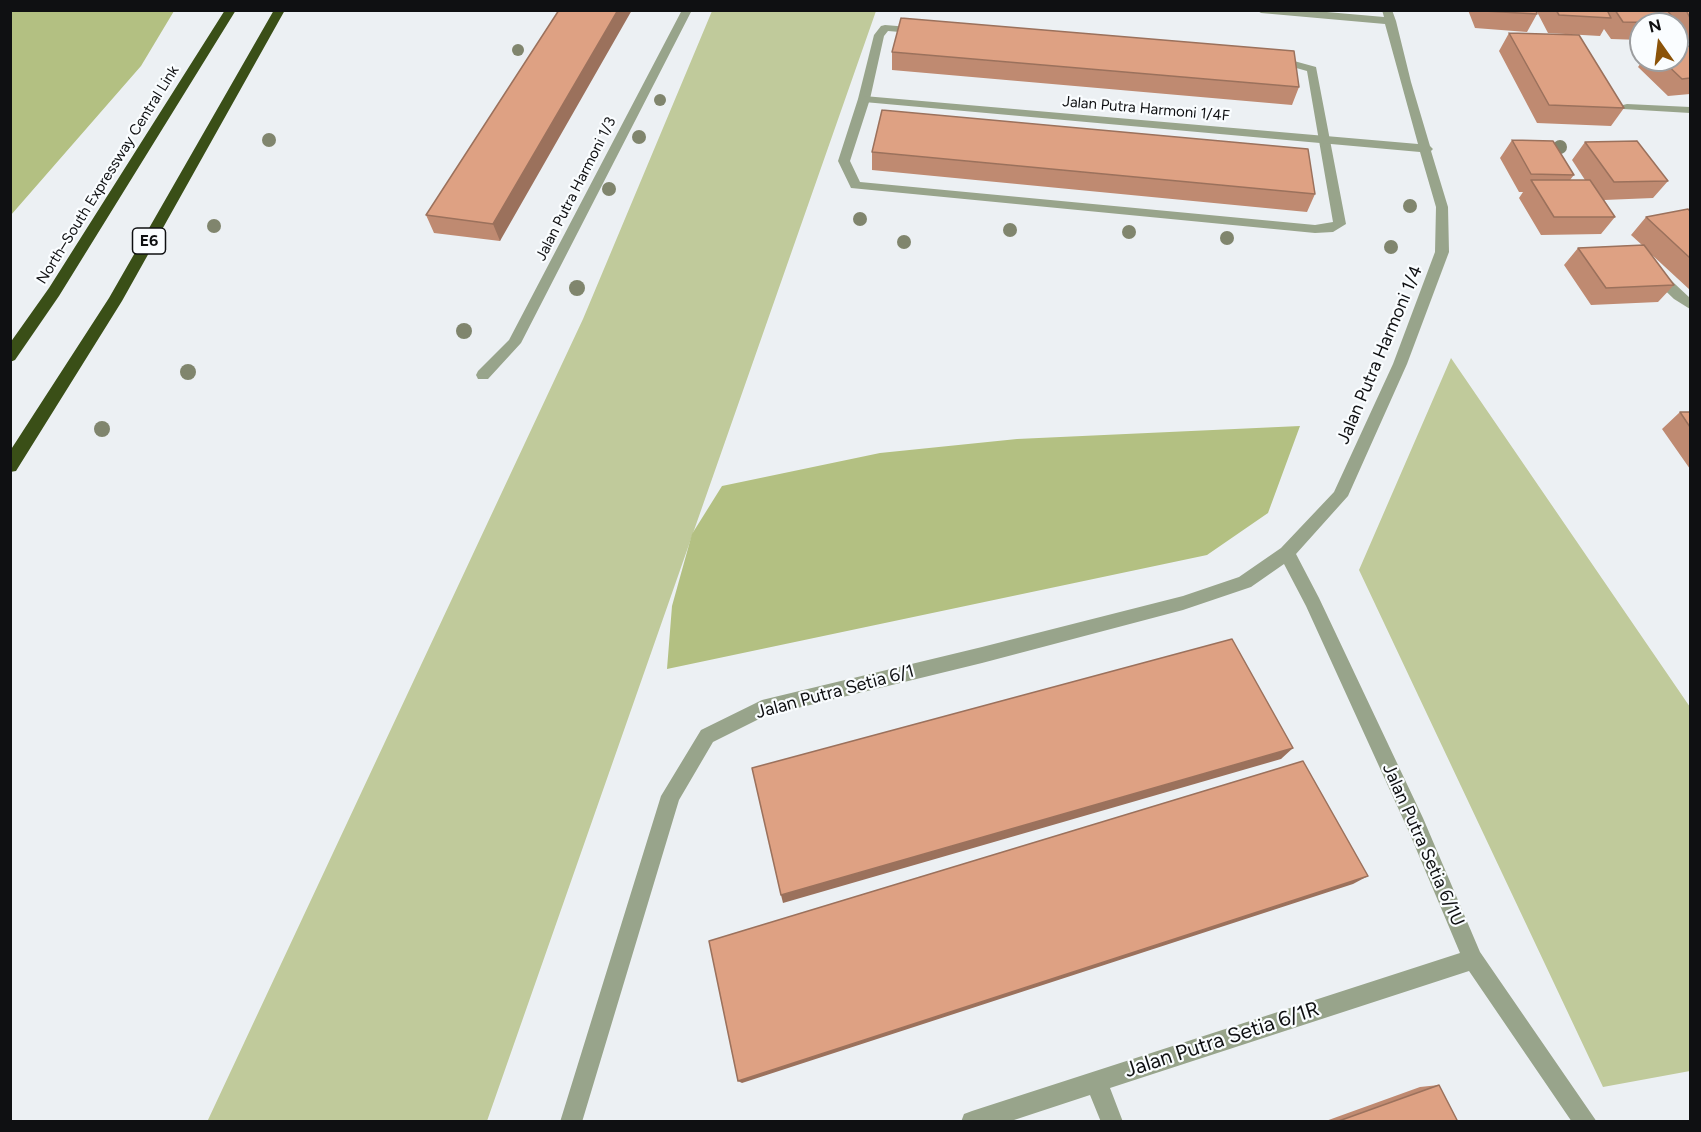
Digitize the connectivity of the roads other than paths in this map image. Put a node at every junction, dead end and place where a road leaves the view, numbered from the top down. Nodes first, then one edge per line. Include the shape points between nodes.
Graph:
1 (231, 10) edge
2 (280, 10) edge
3 (687, 10) edge
4 (1261, 10) edge
5 (1389, 16) edge
6 (864, 99) junction
7 (1627, 107) dead end
8 (1690, 110) edge
9 (1326, 140) junction
10 (1427, 149) junction
11 (1649, 267) edge
12 (1690, 304) edge
13 (10, 356) edge
14 (483, 375) dead end
15 (10, 466) edge
16 (1287, 553) junction
17 (1473, 959) junction
18 (1096, 1082) junction
19 (571, 1122) edge
20 (972, 1122) edge
21 (1112, 1122) edge
22 (1586, 1122) edge

1 - 13 highway, North–South Expressway Central Link
2 - 15 highway, E6 via 115,301
3 - 14 street, Jalan Putra Harmoni 1/3 via 514,343
4 - 5 street
5 - 10 street, Jalan Putra Harmoni 1/4
6 - 9 street, Jalan Putra Harmoni 1/4F
6 - 9 street via 879,35 885,28 1283,61 1312,69
6 - 9 street via 844,161 855,185 1328,229 1340,224
7 - 8 street
9 - 10 street, Jalan Putra Harmoni 1/4F
10 - 16 street, Jalan Putra Harmoni 1/4 via 1442,207 1442,252 1400,364 1340,496
11 - 12 street
16 - 17 street, Jalan Putra Setia 6/1U via 1416,825
16 - 19 street, Jalan Putra Setia 6/1 via 1245,582 1183,603 762,708 707,736 671,796
17 - 18 street, Jalan Putra Setia 6/1R
17 - 22 street, Jalan Putra Setia 6/1U
18 - 20 street, Jalan Putra Setia 6/1R
18 - 21 street

